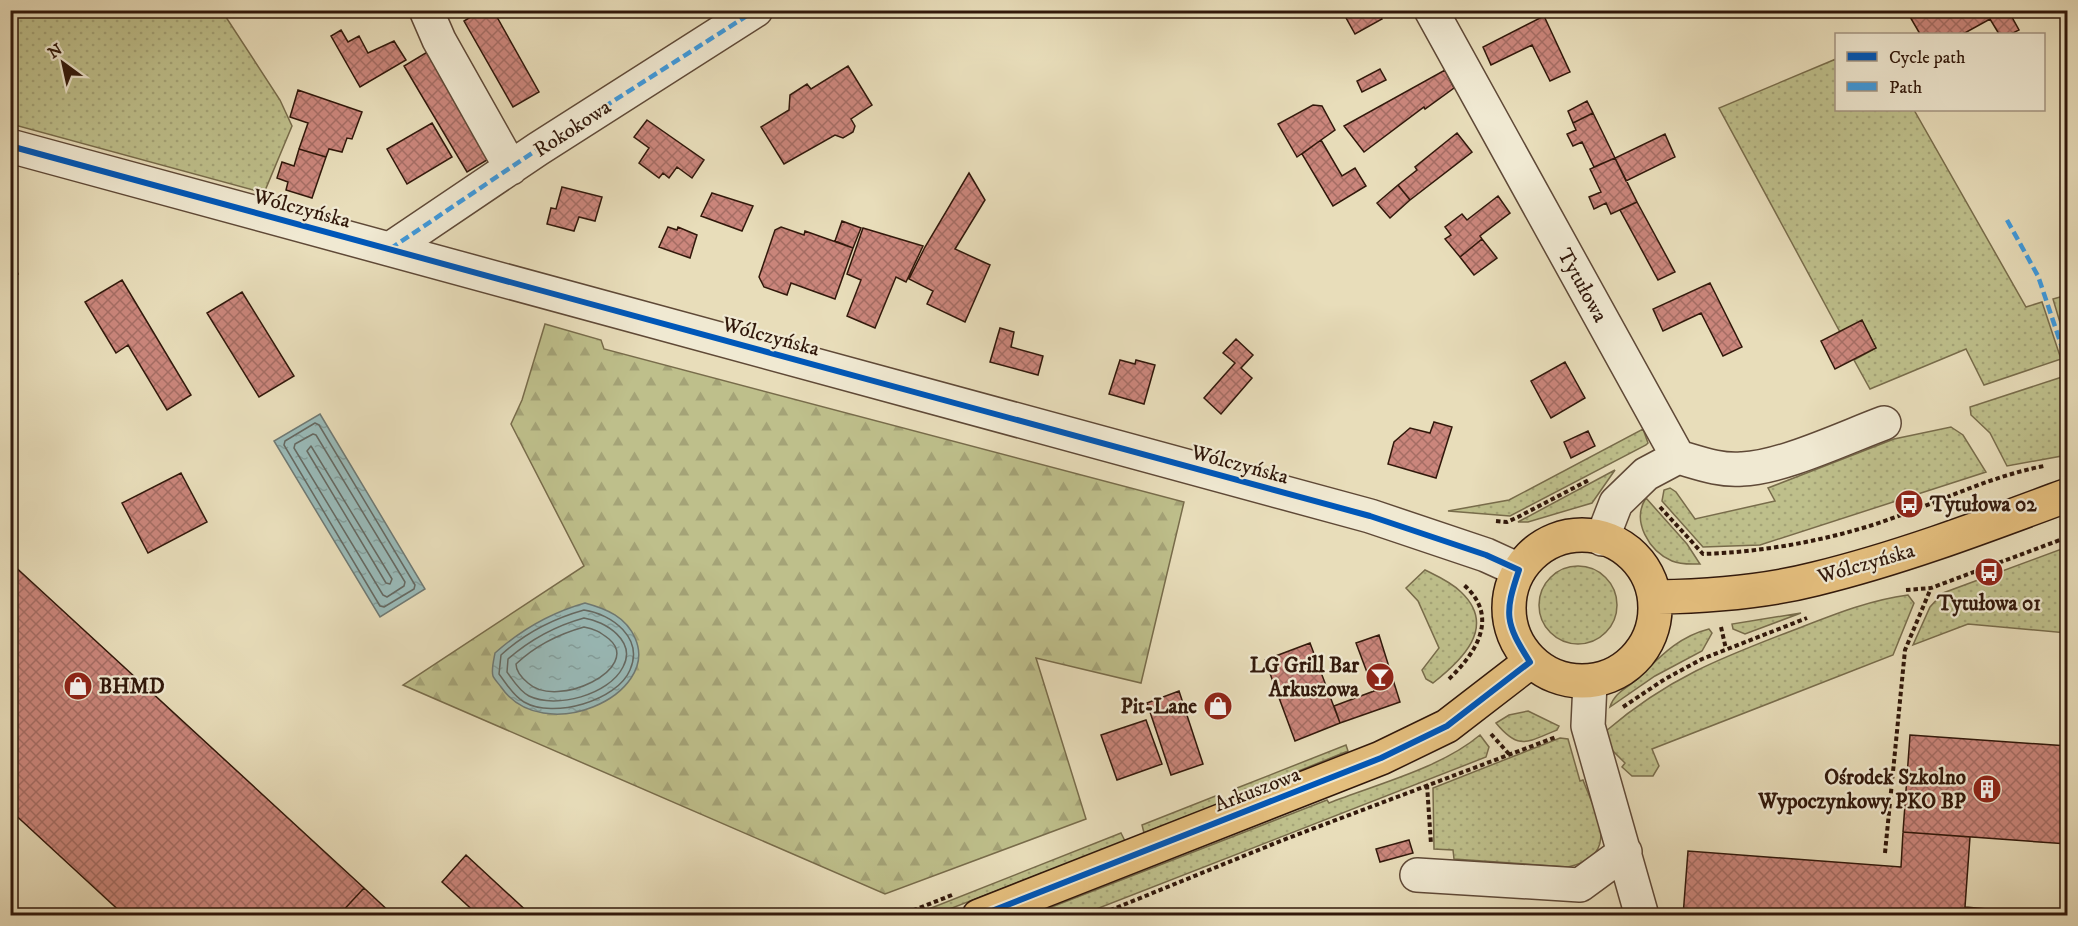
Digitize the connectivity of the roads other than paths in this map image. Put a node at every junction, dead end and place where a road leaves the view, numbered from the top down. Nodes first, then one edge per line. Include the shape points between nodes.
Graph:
1 (426, 10) edge
2 (756, 10) edge
3 (1431, 10) edge
4 (10, 146) edge
5 (511, 168) junction
6 (390, 249) junction
7 (1884, 423) dead end
8 (1678, 457) junction
9 (2067, 495) edge
10 (1602, 539) junction
11 (1519, 570) junction
12 (1657, 597) junction
13 (1530, 662) junction
14 (1590, 683) junction
15 (1625, 852) junction
16 (1433, 876) road end
17 (979, 915) edge
18 (1642, 915) edge

1 - 5 street
2 - 5 street, Rokokowa
3 - 8 street, Tytułowa
4 - 6 street, Wólczyńska
5 - 6 street, Rokokowa
6 - 11 street, Wólczyńska via 1370,516
7 - 8 street via 1768,465 1743,470
8 - 10 street via 1646,474 1616,503
9 - 12 main road, Wólczyńska via 1907,552 1814,579 1717,595
10 - 11 main road via 1581,534 1542,546
10 - 12 main road via 1621,544 1645,567
11 - 13 main road via 1508,601 1512,634
12 - 14 main road via 1652,637 1627,669
13 - 14 main road via 1558,679
13 - 17 main road, Arkuszowa via 1447,726 1381,758
14 - 15 street via 1588,726
15 - 16 street via 1580,885
15 - 18 street

